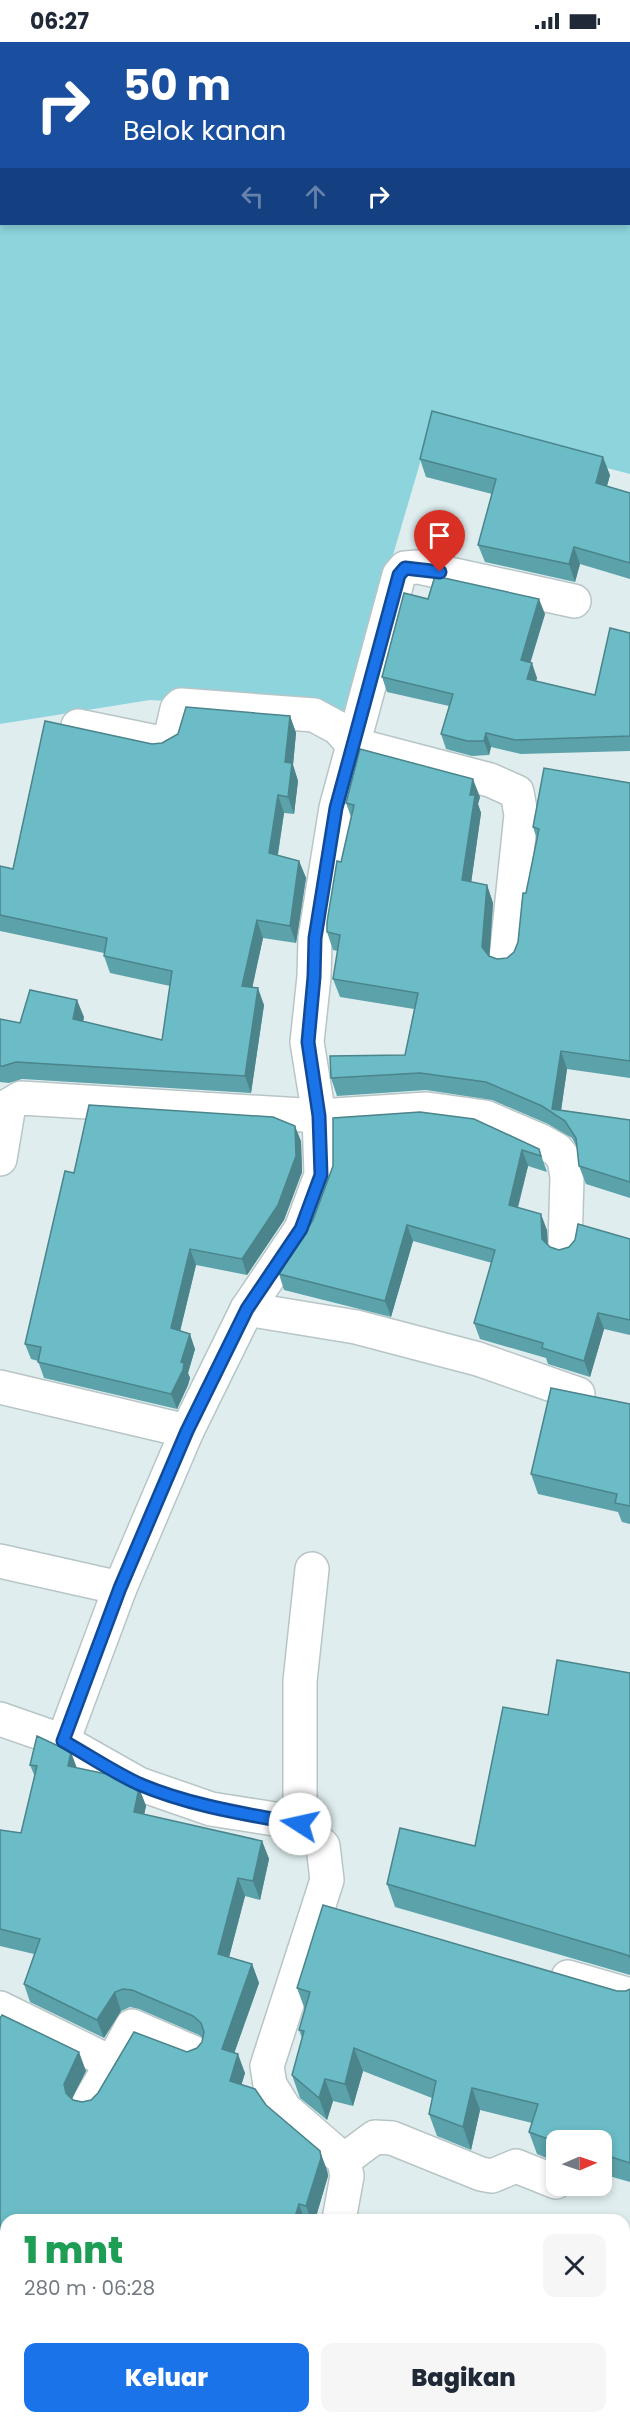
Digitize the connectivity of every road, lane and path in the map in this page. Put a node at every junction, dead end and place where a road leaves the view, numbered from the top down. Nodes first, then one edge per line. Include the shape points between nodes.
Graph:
1 (574, 601) dead end
2 (78, 726) edge
3 (352, 744) junction
4 (506, 958) edge
5 (319, 1116) junction
6 (0, 1159) edge
7 (565, 1247) edge
8 (247, 1309) junction
9 (0, 1387) edge
10 (578, 1394) edge
11 (187, 1431) junction
12 (0, 1561) edge
13 (312, 1569) dead end
14 (120, 1588) junction
15 (0, 1719) edge
16 (63, 1741) junction
17 (300, 1824) junction
18 (319, 1904) junction
19 (354, 1914) edge
20 (538, 1968) edge
21 (630, 1995) edge
22 (0, 2008) edge
23 (192, 2052) edge
24 (112, 2063) junction
25 (89, 2102) edge
26 (344, 2160) junction
27 (546, 2178) edge
28 (340, 2214) edge

1 - 3 street via 417,567 405,568 399,575
2 - 3 street via 161,743 170,739 177,709 188,705 314,716 338,728
3 - 4 street via 490,780 517,792 521,815
3 - 5 street via 336,808 315,938 308,1042
5 - 6 street via 21,1098 9,1105
5 - 7 street via 427,1109 460,1112 485,1117 541,1141 564,1159
5 - 8 street via 321,1175 301,1229
8 - 10 street via 356,1327 478,1359
8 - 11 street
9 - 11 street
11 - 14 street
12 - 14 street
13 - 17 street via 300,1681
14 - 16 street
15 - 16 street
16 - 17 street via 139,1784 211,1809
17 - 18 street via 323,1846 327,1880
18 - 19 street
18 - 26 street via 267,2066 270,2085 285,2109
20 - 21 street
22 - 24 street
23 - 24 street via 132,2026
24 - 25 street
26 - 27 street via 375,2137 392,2138 481,2174 492,2176 516,2166
26 - 28 street via 347,2176

